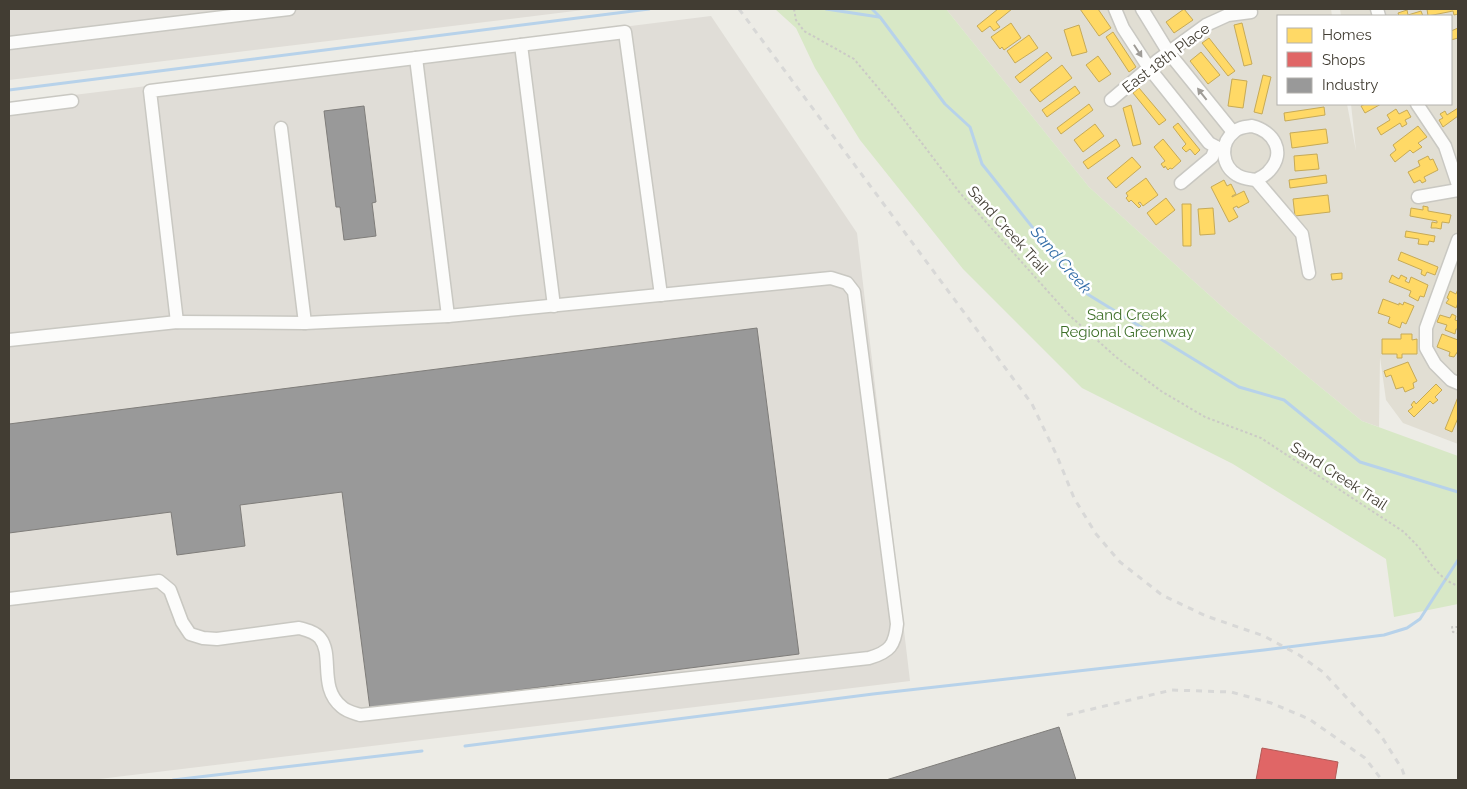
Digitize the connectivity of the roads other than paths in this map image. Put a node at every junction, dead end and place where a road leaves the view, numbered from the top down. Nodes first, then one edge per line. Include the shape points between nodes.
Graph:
1 (289, 9) edge
2 (1115, 9) edge
3 (1142, 9) edge
4 (1252, 12) dead end
5 (9, 43) edge
6 (521, 45) junction
7 (1169, 53) junction
8 (416, 58) junction
9 (1149, 68) junction
10 (1111, 100) dead end
11 (72, 101) dead end
12 (1418, 105) edge
13 (9, 109) edge
14 (281, 128) dead end
15 (1233, 132) junction
16 (1220, 149) junction
17 (1256, 180) junction
18 (1182, 183) dead end
19 (1458, 185) edge
20 (1458, 190) edge
21 (1418, 197) dead end
22 (1458, 240) edge
23 (1309, 273) dead end
24 (661, 295) junction
25 (554, 306) junction
26 (448, 316) junction
27 (177, 322) junction
28 (305, 324) junction
29 (9, 340) edge
30 (1458, 384) edge
31 (9, 599) edge

1 - 5 street
2 -> 9 street via 1123,28
3 - 7 street
4 - 7 street, East 18th Place via 1228,16 1206,25
6 - 8 street
6 - 24 street via 625,32
6 - 25 street
7 - 9 street, East 18th Place
15 -> 7 street
8 - 26 street
8 - 27 street via 150,91
9 - 10 street, East 18th Place
9 - 16 street via 1209,143
11 - 13 street
12 - 19 street via 1445,146
14 - 28 street
15 - 16 street
15 - 17 street via 1242,127 1262,128 1276,144 1274,164
16 - 17 street via 1230,170
16 - 18 street
17 - 23 street via 1302,234
20 - 21 street
22 - 30 street via 1426,328 1426,348 1436,364
24 - 25 street
24 - 31 street via 831,278 847,283 854,292 897,624 896,637 884,654 360,715 342,708 330,693 325,651 321,639 312,632 299,628 217,639 190,634 170,590 159,582
25 - 26 street
26 - 28 street
27 - 28 street
27 - 29 street

